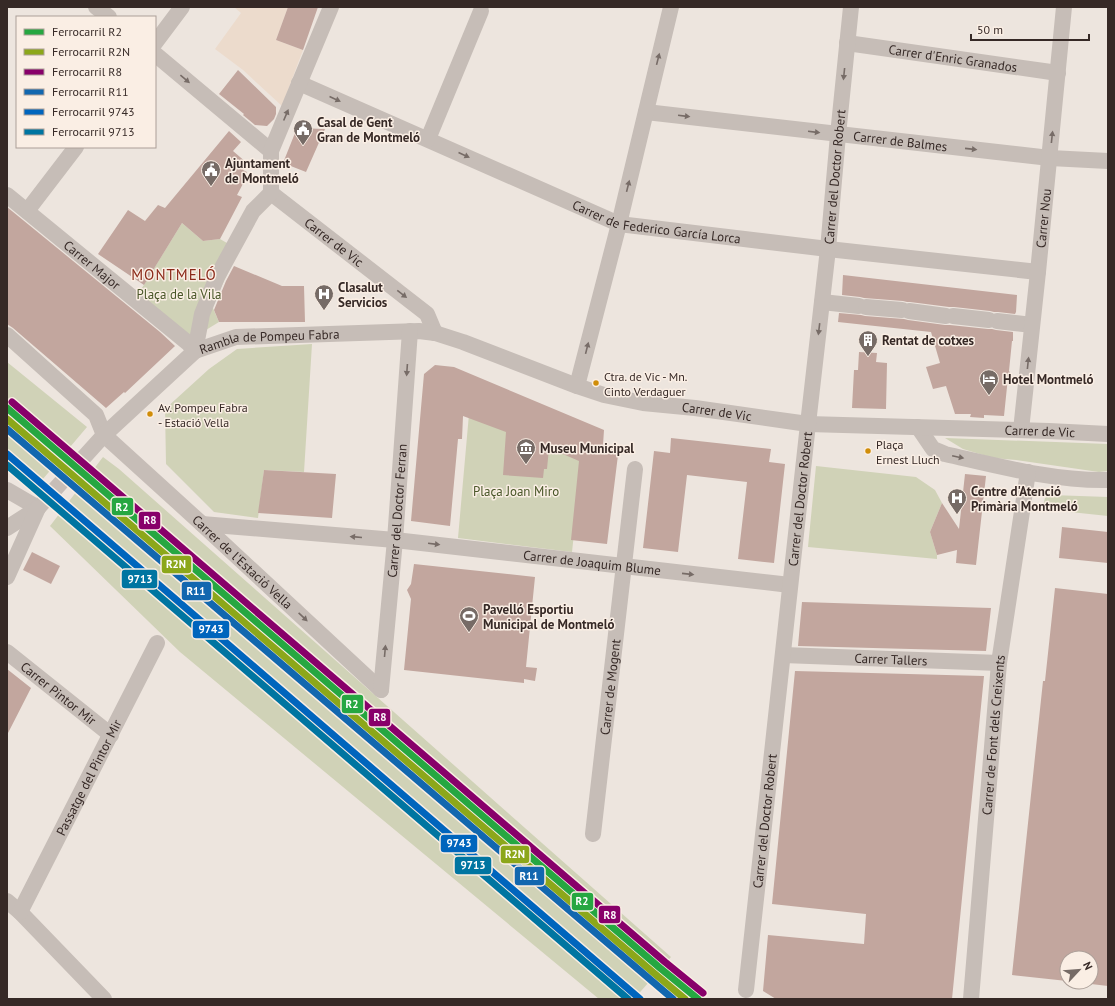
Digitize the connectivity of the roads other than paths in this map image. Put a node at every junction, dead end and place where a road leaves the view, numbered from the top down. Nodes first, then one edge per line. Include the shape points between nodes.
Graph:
1 (96, 7) edge
2 (182, 7) edge
3 (331, 7) edge
4 (671, 7) edge
5 (851, 7) edge
6 (1064, 7) edge
7 (481, 11) dead end
8 (108, 16) edge
9 (156, 42) edge
10 (847, 43) junction
11 (156, 55) edge
12 (1058, 73) junction
13 (299, 83) junction
14 (646, 112) junction
15 (838, 134) junction
16 (428, 139) junction
17 (75, 148) edge
18 (271, 151) junction
19 (1050, 158) junction
20 (1108, 161) edge
21 (271, 193) junction
22 (7, 195) edge
23 (27, 211) junction
24 (619, 224) junction
25 (828, 249) junction
26 (1038, 272) junction
27 (822, 302) junction
28 (1032, 325) junction
29 (410, 331) junction
30 (435, 333) junction
31 (7, 335) edge
32 (195, 351) junction
33 (577, 386) junction
34 (808, 424) junction
35 (918, 427) junction
36 (1021, 430) junction
37 (1108, 434) edge
38 (104, 435) junction
39 (635, 469) dead end
40 (1028, 472) junction
41 (1108, 480) edge
42 (7, 490) edge
43 (38, 508) junction
44 (202, 524) junction
45 (7, 528) edge
46 (7, 538) edge
47 (395, 540) junction
48 (16, 556) junction
49 (623, 566) junction
50 (7, 577) edge
51 (790, 585) junction
52 (157, 643) dead end
53 (7, 652) edge
54 (783, 655) junction
55 (999, 663) junction
56 (381, 690) joint
57 (111, 735) junction
58 (593, 834) dead end
59 (7, 901) edge
60 (20, 912) junction
61 (746, 990) dead end
62 (104, 999) edge
63 (971, 999) edge

1 - 8 street
2 - 9 street
3 - 13 street
14 -> 4 street
5 - 10 street, Carrer del Doctor Robert
6 - 12 street, Carrer Nou
7 - 16 street
10 - 12 street, Carrer d'Enric Granados
10 -> 15 street, Carrer del Doctor Robert
11 -> 18 street
19 -> 12 street, Carrer Nou
13 -> 16 street, Carrer de Federico García Lorca
18 -> 13 street
14 -> 15 street, Carrer de Balmes
24 -> 14 street
15 -> 19 street, Carrer de Balmes
15 - 25 street, Carrer del Doctor Robert
16 -> 24 street, Carrer de Federico García Lorca
17 - 23 street
18 - 21 street
19 - 20 street, Carrer de Balmes
19 - 26 street, Carrer Nou
21 -> 30 street, Carrer de Vic via 427,314
21 - 32 street via 253,211 217,277 202,314
22 - 23 street, Carrer Major
23 - 32 street, Carrer Major
24 - 25 street, Carrer de Federico García Lorca
33 -> 24 street
25 - 26 street, Carrer de Federico García Lorca
25 - 27 street, Carrer del Doctor Robert
26 - 28 street, Carrer Nou
27 - 28 street
27 -> 34 street, Carrer del Doctor Robert
36 -> 28 street, Carrer Nou
29 - 30 street, Rambla de Pompeu Fabra
29 - 32 street, Rambla de Pompeu Fabra via 236,337
29 -> 47 street, Carrer del Doctor Ferran
30 - 33 street, Carrer de Vic
31 - 38 street via 96,415
32 - 38 street, Rambla de Pompeu Fabra
33 - 34 street, Carrer de Vic via 643,403
34 - 35 street, Carrer de Vic
34 - 51 street, Carrer del Doctor Robert
35 - 36 street, Carrer de Vic
35 -> 40 street via 933,449 945,454
36 - 37 street, Carrer de Vic
38 - 43 street, Rambla de Pompeu Fabra
38 - 44 street, Carrer de l'Estació Vella
39 - 49 street, Carrer de Mogent
40 - 41 street via 1085,480
40 - 55 street, Carrer de Font dels Creixents
42 - 43 street
43 - 45 street, Rambla de Pompeu Fabra
43 - 48 street
47 -> 44 street, Carrer de Joaquim Blume
44 -> 56 street, Carrer de l'Estació Vella
46 - 48 street via 13,545
47 -> 49 street, Carrer de Joaquim Blume
56 -> 47 street, Carrer del Doctor Ferran
48 - 50 street
49 -> 51 street, Carrer de Joaquim Blume
49 - 58 street, Carrer de Mogent
51 - 54 street, Carrer del Doctor Robert
52 - 57 street, Passatge del Pintor Mir
53 - 57 street, Carrer Pintor Mir
54 - 55 street, Carrer Tallers
54 - 61 street, Carrer del Doctor Robert
55 - 63 street, Carrer de Font dels Creixents
57 - 60 street, Passatge del Pintor Mir
59 - 60 street
60 - 62 street

